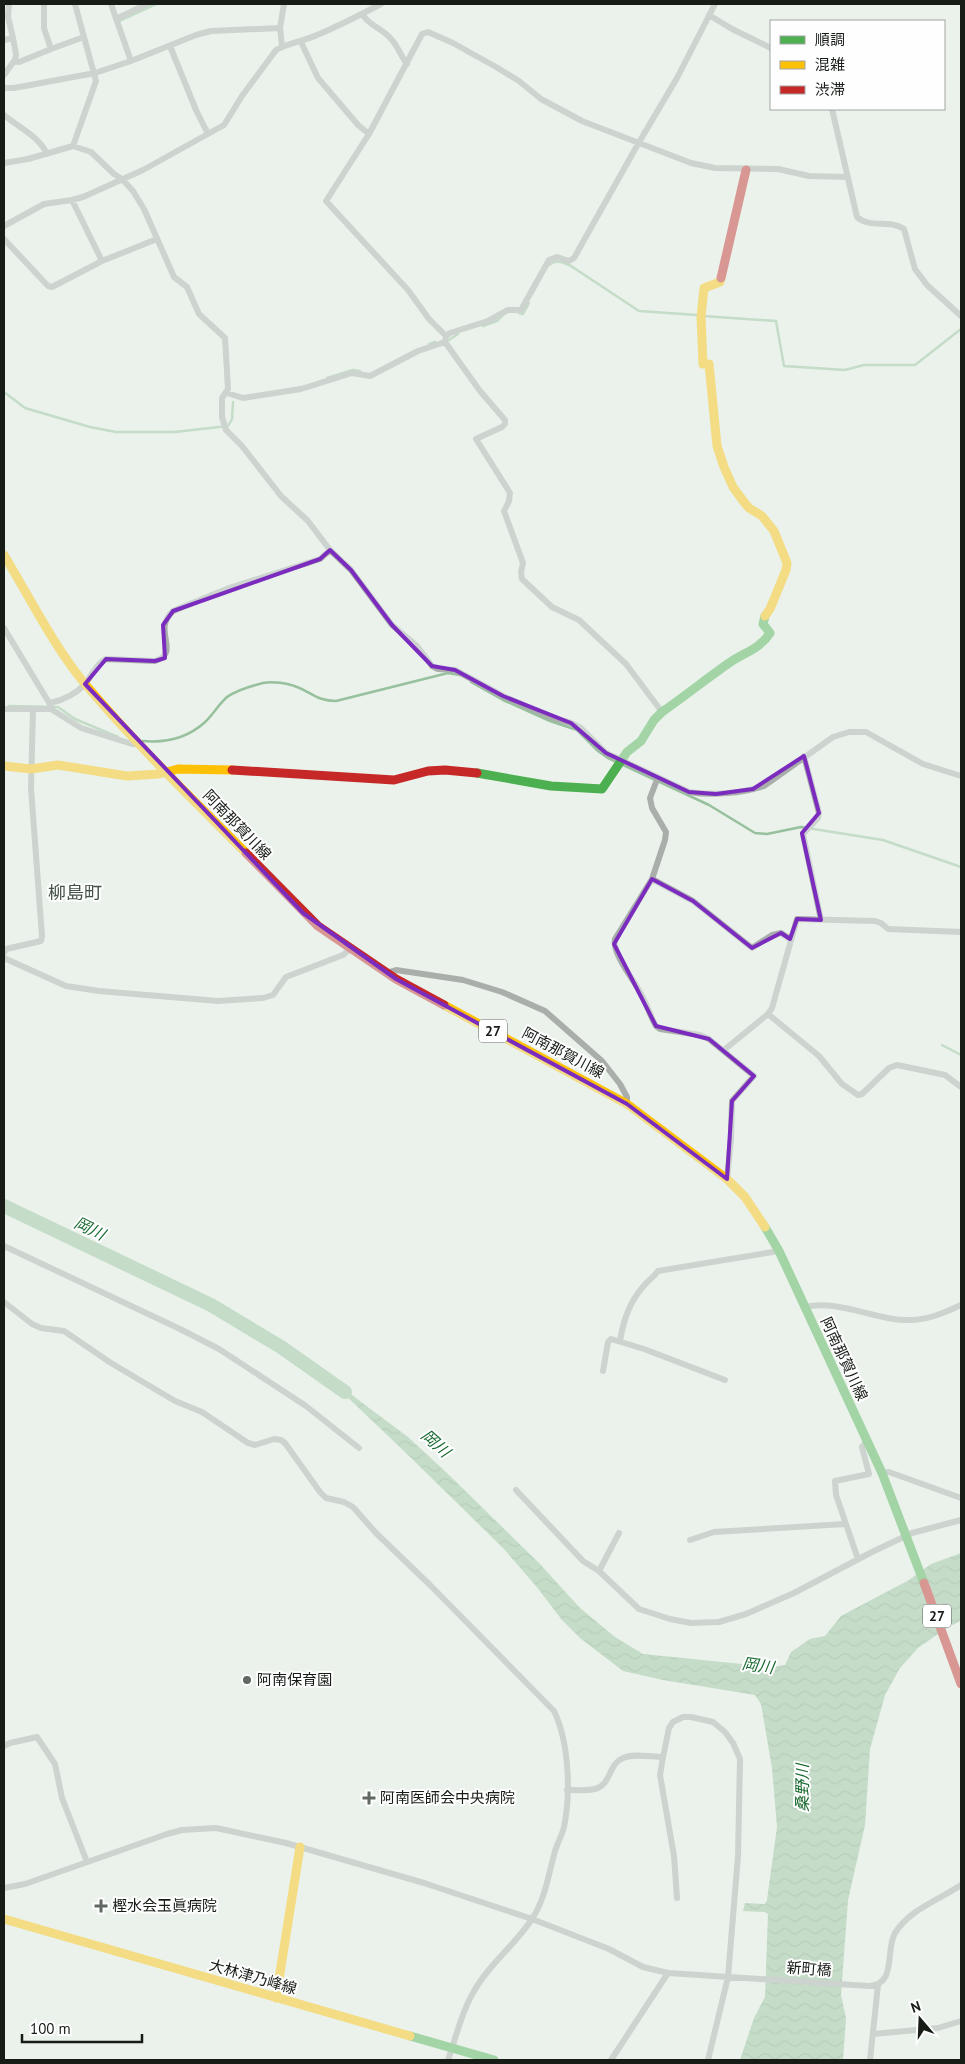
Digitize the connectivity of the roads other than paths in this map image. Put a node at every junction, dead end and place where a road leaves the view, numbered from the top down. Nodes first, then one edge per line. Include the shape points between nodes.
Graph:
1 (9, 4) edge
2 (44, 4) edge
3 (75, 4) edge
4 (111, 4) edge
5 (147, 4) edge
6 (284, 4) edge
7 (381, 4) edge
8 (715, 4) edge
9 (362, 14) junction
10 (709, 15) junction
11 (116, 19) junction
12 (280, 28) junction
13 (84, 37) junction
14 (13, 38) junction
15 (4, 40) edge
16 (301, 42) junction
17 (170, 46) junction
18 (282, 46) junction
19 (770, 48) edge
20 (51, 50) junction
21 (15, 61) junction
22 (131, 61) junction
23 (407, 64) junction
24 (95, 73) junction
25 (4, 75) edge
26 (4, 88) edge
27 (832, 110) edge
28 (4, 115) edge
29 (208, 134) junction
30 (369, 134) junction
31 (638, 144) junction
32 (73, 146) junction
33 (47, 154) junction
34 (4, 163) edge
35 (746, 170) junction
36 (848, 177) junction
37 (122, 179) junction
38 (72, 200) junction
39 (4, 226) edge
40 (157, 238) junction
41 (4, 239) edge
42 (102, 261) junction
43 (961, 316) edge
44 (446, 339) junction
45 (227, 393) junction
46 (330, 550) junction
47 (4, 554) edge
48 (4, 628) edge
49 (85, 684) junction
50 (51, 706) junction
51 (4, 709) edge
52 (33, 709) junction
53 (662, 712) junction
54 (139, 744) junction
55 (804, 756) junction
56 (620, 762) junction
57 (4, 766) edge
58 (31, 769) junction
59 (166, 772) junction
60 (961, 776) edge
61 (657, 780) junction
62 (652, 879) junction
63 (821, 920) junction
64 (961, 932) edge
65 (790, 939) junction
66 (350, 949) junction
67 (4, 953) edge
68 (4, 958) edge
69 (386, 973) junction
70 (768, 1014) junction
71 (724, 1050) junction
72 (961, 1087) edge
73 (627, 1104) junction
74 (726, 1180) junction
75 (4, 1246) edge
76 (779, 1251) junction
77 (4, 1302) edge
78 (961, 1305) edge
79 (805, 1307) junction
80 (620, 1341) junction
81 (603, 1371) dead end
82 (725, 1380) dead end
83 (867, 1441) junction
84 (359, 1448) dead end
85 (882, 1473) junction
86 (516, 1490) dead end
87 (961, 1498) edge
88 (961, 1520) edge
89 (845, 1524) junction
90 (619, 1533) dead end
91 (907, 1536) junction
92 (690, 1540) dead end
93 (858, 1559) junction
94 (600, 1571) junction
95 (961, 1684) edge
96 (4, 1746) edge
97 (663, 1757) junction
98 (567, 1790) junction
99 (300, 1847) junction
100 (87, 1862) junction
101 (961, 1885) edge
102 (4, 1888) edge
103 (677, 1898) dead end
104 (4, 1919) edge
105 (532, 1919) junction
106 (668, 1973) junction
107 (728, 1977) junction
108 (878, 1985) junction
109 (276, 1998) junction
110 (961, 2021) edge
111 (873, 2034) junction
112 (452, 2048) junction
113 (448, 2060) edge
114 (494, 2060) edge
115 (611, 2060) edge
116 (708, 2060) edge
117 (870, 2060) edge

1 - 14 street via 8,17
2 - 20 street via 44,28
3 - 13 street
4 - 11 street
5 - 11 street
6 - 12 street
7 - 9 street
8 - 10 street
9 - 16 street
9 - 23 street via 392,40
10 - 19 street
10 - 31 street
11 - 22 street
12 - 17 street via 211,31
12 - 18 street
13 - 20 street
13 - 24 street
14 - 15 street
14 - 21 street
16 - 18 street
16 - 30 street via 318,78
17 - 22 street
17 - 29 street
18 - 29 street via 270,57 224,126
20 - 21 street
21 - 25 street
22 - 24 street
23 - 30 street
23 - 31 street via 422,34 428,32 496,67 582,122
24 - 26 street
24 - 32 street via 96,81
27 - 36 street
28 - 33 street via 34,137
29 - 37 street
30 - 44 street via 326,201 408,290
31 - 35 street via 692,163
31 - 44 street via 574,258 569,261 557,257 549,260 521,310 508,310 488,321 450,333
32 - 33 street
32 - 37 street via 91,152
33 - 34 street
35 - 36 street
35 - 53 main road via 720,282 704,288 699,318 703,364 709,364 717,446 724,467 744,502 774,531 787,563 786,570 763,618 762,624 770,633 767,639
36 - 43 street via 857,217 863,222 904,229 914,269
37 - 38 street
37 - 40 street via 144,209
38 - 39 street via 44,204
38 - 42 street
40 - 42 street
40 - 45 street via 174,277 187,287 199,314 225,338
41 - 42 street via 52,287
44 - 45 street via 370,376 352,373 301,389 243,398
44 - 53 street via 480,390 505,420 502,428 476,439 510,493 504,511 523,563 522,579 552,607 579,620 626,664
45 - 46 street via 222,398 226,430
46 - 49 street via 320,559 230,588 173,611 163,625 167,649 162,659 106,659 100,662
46 - 56 street via 351,570 392,625 417,646 432,666 455,670 504,696 581,728
47 - 49 main road, 阿南那賀川線 / 27 via 64,656
48 - 50 street
49 - 50 street
49 - 54 main road, 阿南那賀川線 / 27
50 - 52 street
50 - 54 street via 81,728
51 - 52 street
52 - 58 street
53 - 56 main road via 641,741
54 - 59 main road, 阿南那賀川線 / 27
55 - 60 street via 833,737 849,732 866,732 923,764
55 - 61 street via 764,786 754,789 702,794
55 - 63 street via 819,813 803,834
56 - 59 main road via 602,789 598,790 445,770 394,780 255,770 178,768
56 - 61 street
57 - 58 main road
58 - 59 main road via 58,765 127,776
58 - 67 street via 42,936 41,941 6,949
59 - 66 main road, 阿南那賀川線 / 27 via 303,913
61 - 62 street via 650,798 666,832 666,840
62 - 65 street via 693,902 752,948 781,933
62 - 71 street via 614,944 656,1026 700,1035
63 - 64 street via 875,921 888,929
63 - 65 street via 797,919
65 - 70 street
66 - 68 street via 343,955 286,977 272,994 263,998 218,1001 66,986
66 - 69 main road, 阿南那賀川線 / 27
69 - 73 main road, 阿南那賀川線 / 27
69 - 73 street via 396,970 463,980 502,992 545,1011 602,1061 620,1084
70 - 71 street
70 - 72 street via 819,1056 842,1084 858,1095 897,1065 945,1076
71 - 74 street via 754,1076 732,1101
73 - 74 main road, 阿南那賀川線 / 27
74 - 76 main road, 阿南那賀川線 / 27 via 745,1197
75 - 84 street via 219,1349 306,1406
76 - 79 main road, 阿南那賀川線 / 27
76 - 80 street via 658,1271 635,1296 623,1321
77 - 98 street via 32,1324 64,1331 111,1363 175,1401 202,1412 248,1443 259,1444 274,1439 286,1443 320,1492 326,1498 353,1507 552,1709 566,1754
78 - 79 street via 928,1318 913,1320 824,1305
79 - 83 main road, 阿南那賀川線 / 27
80 - 81 street via 611,1339 608,1342
80 - 82 street
83 - 85 main road, 阿南那賀川線 / 27
83 - 89 street via 862,1447 869,1474 835,1481
85 - 87 street via 889,1472
85 - 91 main road, 阿南那賀川線 / 27
86 - 94 street via 583,1561
88 - 91 street
89 - 92 street via 714,1532
89 - 93 street
90 - 94 street
91 - 93 street
91 - 95 main road, 阿南那賀川線 / 27
93 - 94 street via 794,1593 719,1622 684,1622 639,1609
96 - 100 street via 37,1737 52,1756 59,1774 62,1798
97 - 98 street via 623,1758 616,1762 608,1780 601,1786
97 - 103 street via 660,1775 674,1856
97 - 107 street via 673,1722 691,1717 713,1722 725,1732 740,1759 738,1856
98 - 105 street via 564,1828
99 - 100 street, 新町橋 via 228,1829 182,1830
99 - 105 street, 新町橋
99 - 109 main road
100 - 102 street, 新町橋
101 - 108 street via 905,1920 895,1933 888,1970
104 - 109 main road, 大林津乃峰線
105 - 106 street, 新町橋 via 609,1949 642,1966
105 - 112 street via 472,1994
106 - 107 street, 新町橋
106 - 115 street
107 - 108 street, 新町橋
107 - 116 street
108 - 111 street
109 - 112 main road, 大林津乃峰線
110 - 111 street via 938,2028
111 - 117 street
112 - 113 street
112 - 114 main road, 大林津乃峰線

